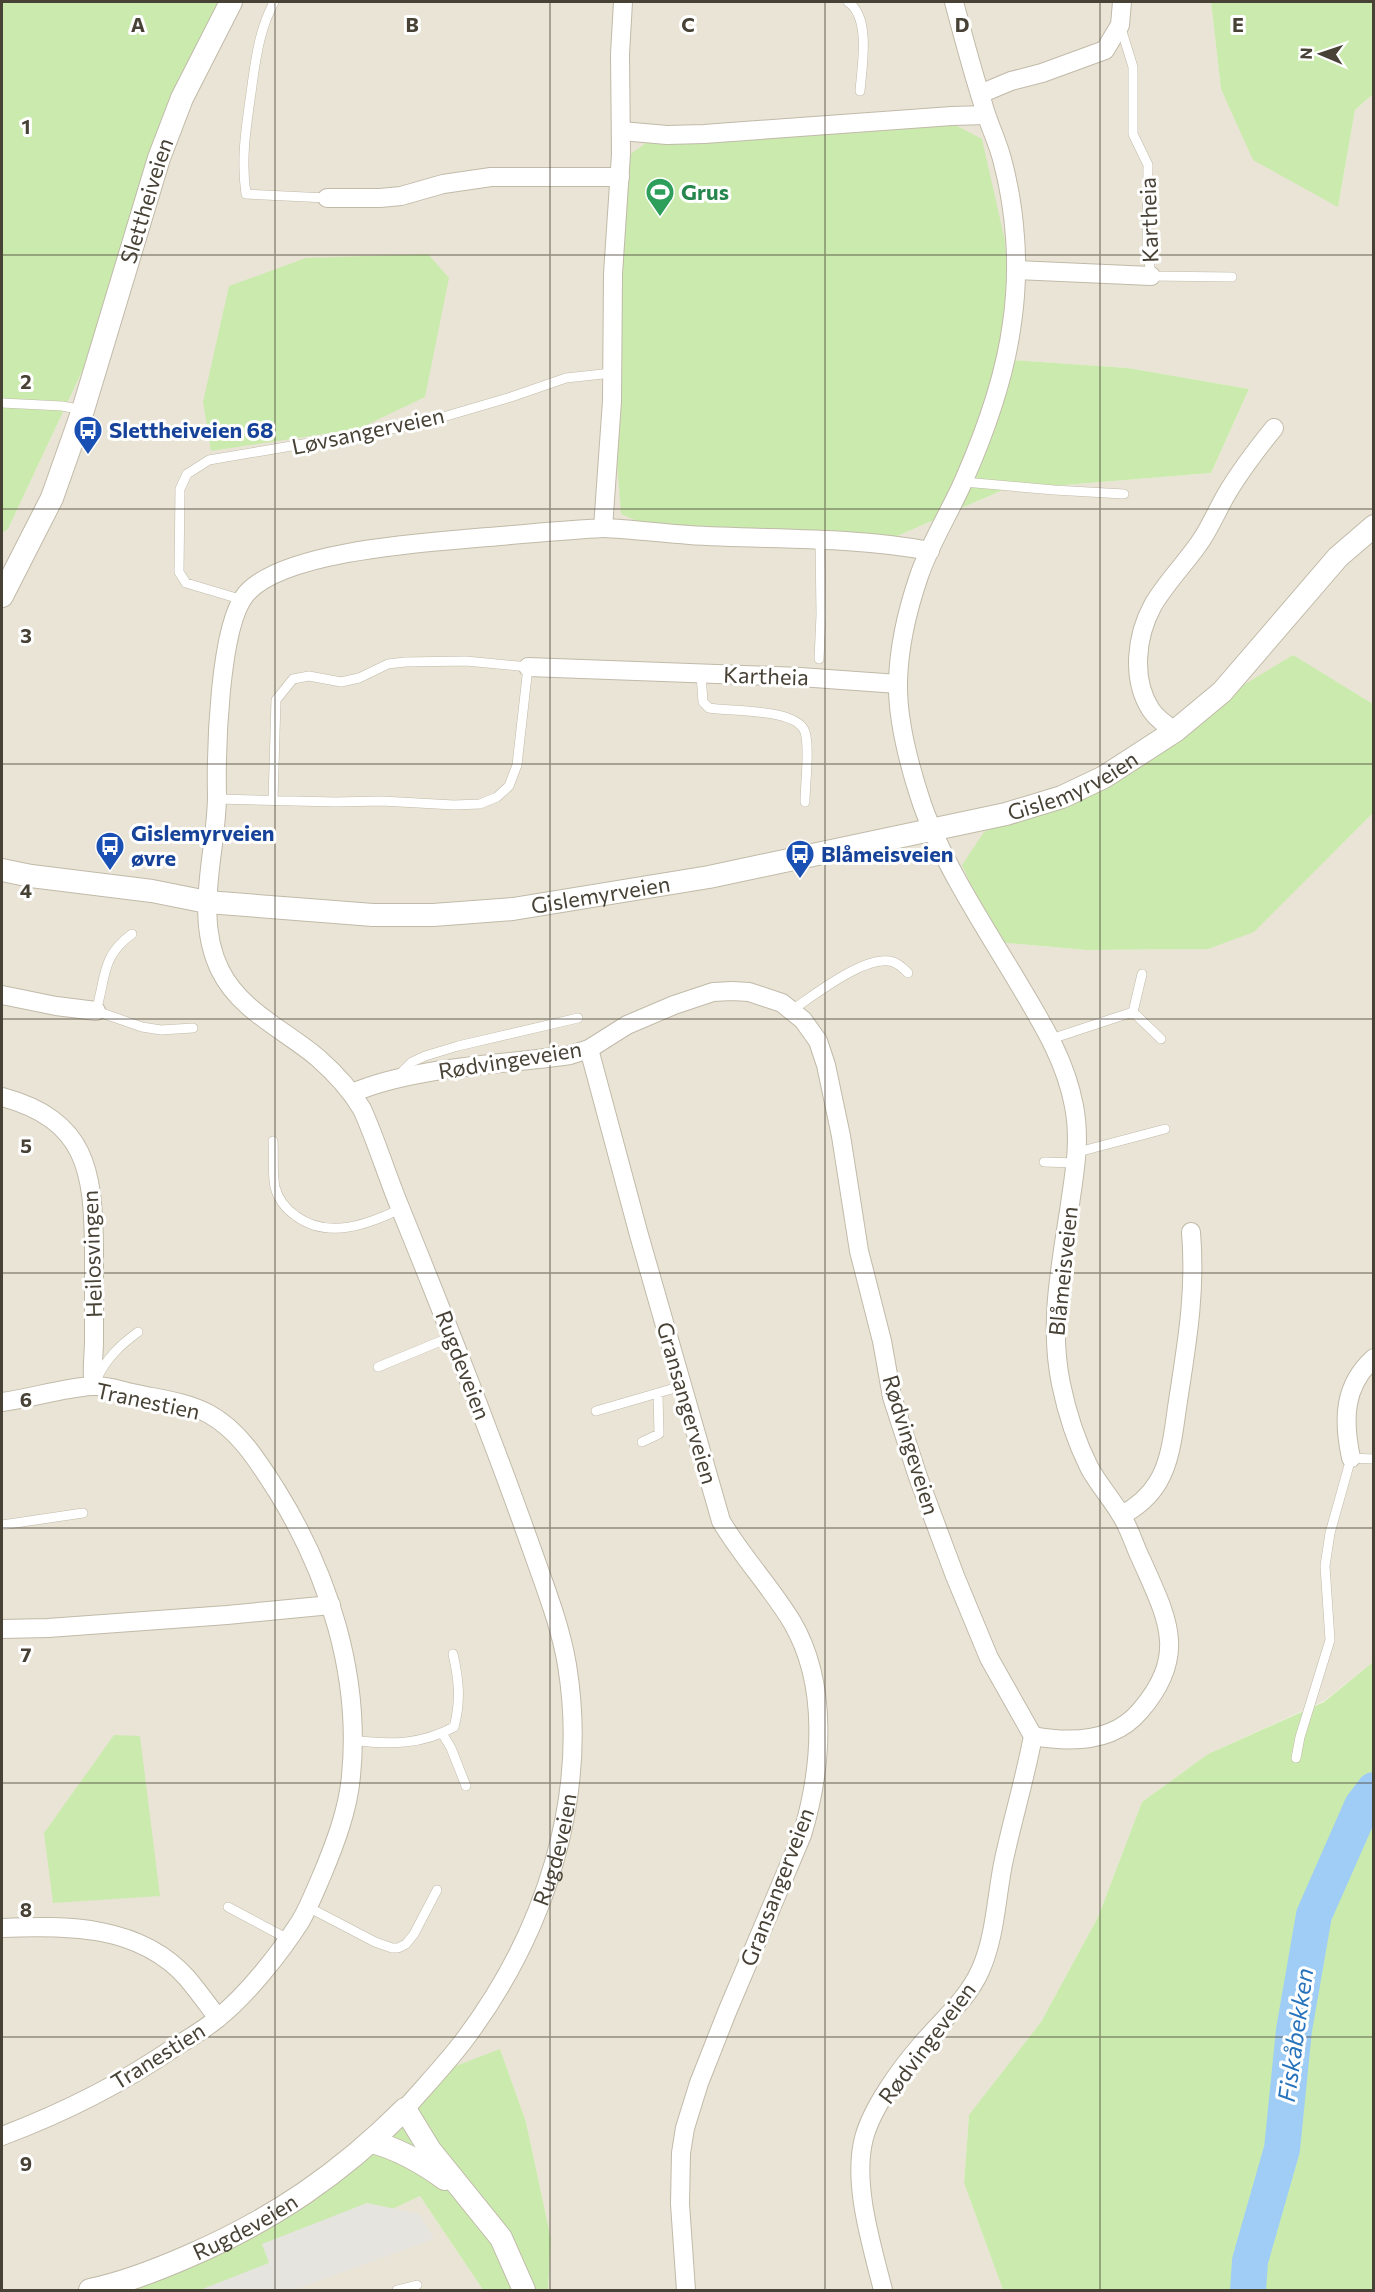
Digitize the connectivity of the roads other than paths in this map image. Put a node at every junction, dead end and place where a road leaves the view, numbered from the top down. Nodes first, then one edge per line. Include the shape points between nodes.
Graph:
1 (231, 2) edge
2 (274, 2) edge
3 (623, 2) edge
4 (954, 2) edge
5 (1122, 2) edge
6 (850, 3) edge
7 (1120, 25) junction
8 (860, 91) dead end
9 (980, 94) junction
10 (986, 115) junction
11 (621, 131) junction
12 (620, 177) junction
13 (327, 198) joint
14 (1016, 270) junction
15 (1151, 276) junction
16 (1232, 278) dead end
17 (612, 374) junction
18 (2, 403) edge
19 (84, 410) junction
20 (1274, 428) dead end
21 (964, 482) junction
22 (1124, 494) dead end
23 (1374, 526) edge
24 (603, 528) junction
25 (820, 540) junction
26 (930, 551) junction
27 (2, 596) edge
28 (243, 600) junction
29 (819, 659) dead end
30 (528, 667) junction
31 (701, 674) junction
32 (898, 684) junction
33 (1175, 731) junction
34 (217, 799) junction
35 (273, 800) junction
36 (805, 802) dead end
37 (933, 830) junction
38 (2, 870) edge
39 (207, 902) junction
40 (132, 934) dead end
41 (908, 973) dead end
42 (1142, 974) dead end
43 (2, 995) edge
44 (96, 1011) junction
45 (792, 1011) junction
46 (1133, 1012) junction
47 (578, 1018) dead end
48 (193, 1028) dead end
49 (1051, 1039) junction
50 (1161, 1039) dead end
51 (589, 1049) junction
52 (394, 1081) junction
53 (352, 1093) junction
54 (2, 1097) edge
55 (1165, 1129) dead end
56 (273, 1141) dead end
57 (1077, 1158) junction
58 (1044, 1162) dead end
59 (400, 1209) junction
60 (1191, 1232) dead end
61 (138, 1332) dead end
62 (453, 1336) junction
63 (1374, 1358) edge
64 (378, 1367) dead end
65 (94, 1386) junction
66 (682, 1386) junction
67 (658, 1394) junction
68 (2, 1402) edge
69 (596, 1411) dead end
70 (642, 1442) dead end
71 (1351, 1458) junction
72 (1374, 1459) edge
73 (83, 1513) dead end
74 (1122, 1515) junction
75 (2, 1525) edge
76 (330, 1605) junction
77 (2, 1629) edge
78 (453, 1654) dead end
79 (442, 1733) junction
80 (1033, 1736) junction
81 (352, 1740) junction
82 (1296, 1758) dead end
83 (466, 1786) dead end
84 (437, 1890) dead end
85 (228, 1907) dead end
86 (308, 1907) junction
87 (2, 1928) edge
88 (288, 1939) junction
89 (218, 2018) junction
90 (405, 2109) junction
91 (2, 2136) edge
92 (372, 2142) junction
93 (464, 2192) junction
94 (417, 2285) dead end
95 (90, 2290) edge
96 (398, 2290) edge
97 (524, 2290) edge
98 (686, 2290) edge
99 (883, 2290) edge

1 - 19 street, Slettheiveien via 182,98 159,158
2 - 13 lane via 261,30 248,105 243,154 246,194
3 - 11 street
4 - 9 street
5 - 7 street, Kartheia
6 - 8 lane via 861,19
7 - 9 street, Kartheia via 1105,50
7 - 15 lane, Kartheia via 1133,67 1133,134 1148,165 1147,244
9 - 10 street
10 - 11 street via 667,135
10 - 14 street via 1003,163
11 - 12 street
12 - 13 street via 491,177 443,184 401,196
12 - 17 street via 613,274
14 - 15 street, Kartheia
14 - 21 street via 1012,326 1003,368
15 - 16 lane, Kartheia
17 - 24 street
17 - 28 lane, Løvsangerveien via 566,378 403,427 209,460 187,474 180,489 179,572 186,583
18 - 19 lane
19 - 27 street, Slettheiveien via 52,498
20 - 33 street via 1153,607 1144,627 1138,673 1144,694 1151,710
21 - 22 lane
21 - 26 street
23 - 33 street, Gislemyrveien via 1338,557 1222,692
24 - 25 street
24 - 28 street via 388,545 301,564 261,582
25 - 26 street
25 - 29 lane, Kartheia
26 - 32 street via 912,602
28 - 34 street via 235,614 224,672
30 - 31 street
30 - 35 lane via 517,765 509,786 497,797 480,804 454,805
30 - 35 lane via 466,661 405,662 388,664 360,678 341,682 309,676 292,679 276,700
31 - 32 street, Kartheia
31 - 36 lane, Kartheia via 704,702 709,708 788,716 801,724 806,738
32 - 37 street via 911,764
33 - 37 street, Gislemyrveien via 1104,777 1062,796 1006,814
34 - 35 lane
34 - 39 street
37 - 39 street, Gislemyrveien via 709,877 513,909 373,915
37 - 49 street, Blåmeisveien
38 - 39 street, Gislemyrveien
39 - 53 street, Rugdeveien via 211,943 220,970 231,986 262,1018 317,1058
40 - 44 lane via 112,952
41 - 45 lane via 893,962 861,966
42 - 46 lane
43 - 44 street
44 - 48 lane via 142,1027
45 - 51 street, Rødvingeveien via 782,1003 749,992 713,992 627,1024
45 - 80 street, Rødvingeveien via 818,1041 826,1065 859,1251 892,1396 918,1477 989,1658
46 - 49 lane
46 - 50 lane
47 - 52 lane via 425,1056 412,1062
49 - 57 street, Blåmeisveien via 1075,1108
51 - 52 street, Rødvingeveien
51 - 66 street, Gransangerveien
52 - 53 street, Rødvingeveien
53 - 59 street, Rugdeveien via 369,1124
54 - 65 street, Heilosvingen via 50,1119 77,1146 85,1163 93,1206
55 - 57 lane
56 - 59 lane via 274,1186 290,1212 306,1224 322,1228 363,1225
57 - 58 lane
57 - 74 street, Blåmeisveien via 1057,1286 1056,1350 1078,1443
59 - 62 street, Rugdeveien
60 - 74 street via 1191,1316 1169,1449 1160,1480 1146,1499
61 - 65 lane, Heilosvingen via 110,1356
62 - 64 lane
62 - 90 street, Rugdeveien via 555,1616 567,1665 573,1720 572,1768 560,1846 532,1923 482,2015
63 - 71 street via 1355,1379 1350,1393 1346,1423
65 - 68 street, Tranestien
65 - 76 street, Tranestien via 188,1406 226,1425 259,1463 287,1508
66 - 67 lane
66 - 98 street, Gransangerveien via 721,1521 777,1599 802,1645 814,1691 818,1740 814,1788 802,1835 727,2012 685,2128 680,2204
67 - 69 lane
67 - 70 lane via 658,1434
71 - 72 lane
71 - 82 lane via 1325,1566 1330,1640
73 - 75 lane
74 - 80 street, Blåmeisveien via 1170,1632 1161,1678 1133,1720 1111,1733 1070,1740
76 - 77 street
76 - 81 street, Tranestien via 344,1650
78 - 79 lane via 459,1683 458,1709 454,1727
79 - 81 lane via 395,1744
79 - 83 lane
80 - 99 street, Rødvingeveien via 981,1970 971,1990 919,2048 890,2088 863,2139 863,2202
81 - 86 street, Tranestien via 346,1803 331,1853
84 - 86 lane via 414,1934 398,1948 375,1942
85 - 88 lane
86 - 88 street, Tranestien
87 - 89 street via 68,1926 129,1939 171,1963
88 - 89 street, Tranestien
89 - 91 street, Tranestien via 115,2085
90 - 92 street, Rugdeveien
90 - 93 street via 420,2136
92 - 93 street via 427,2167
92 - 95 street, Rugdeveien via 292,2203 243,2231 137,2277
93 - 97 street via 501,2238
94 - 96 lane

